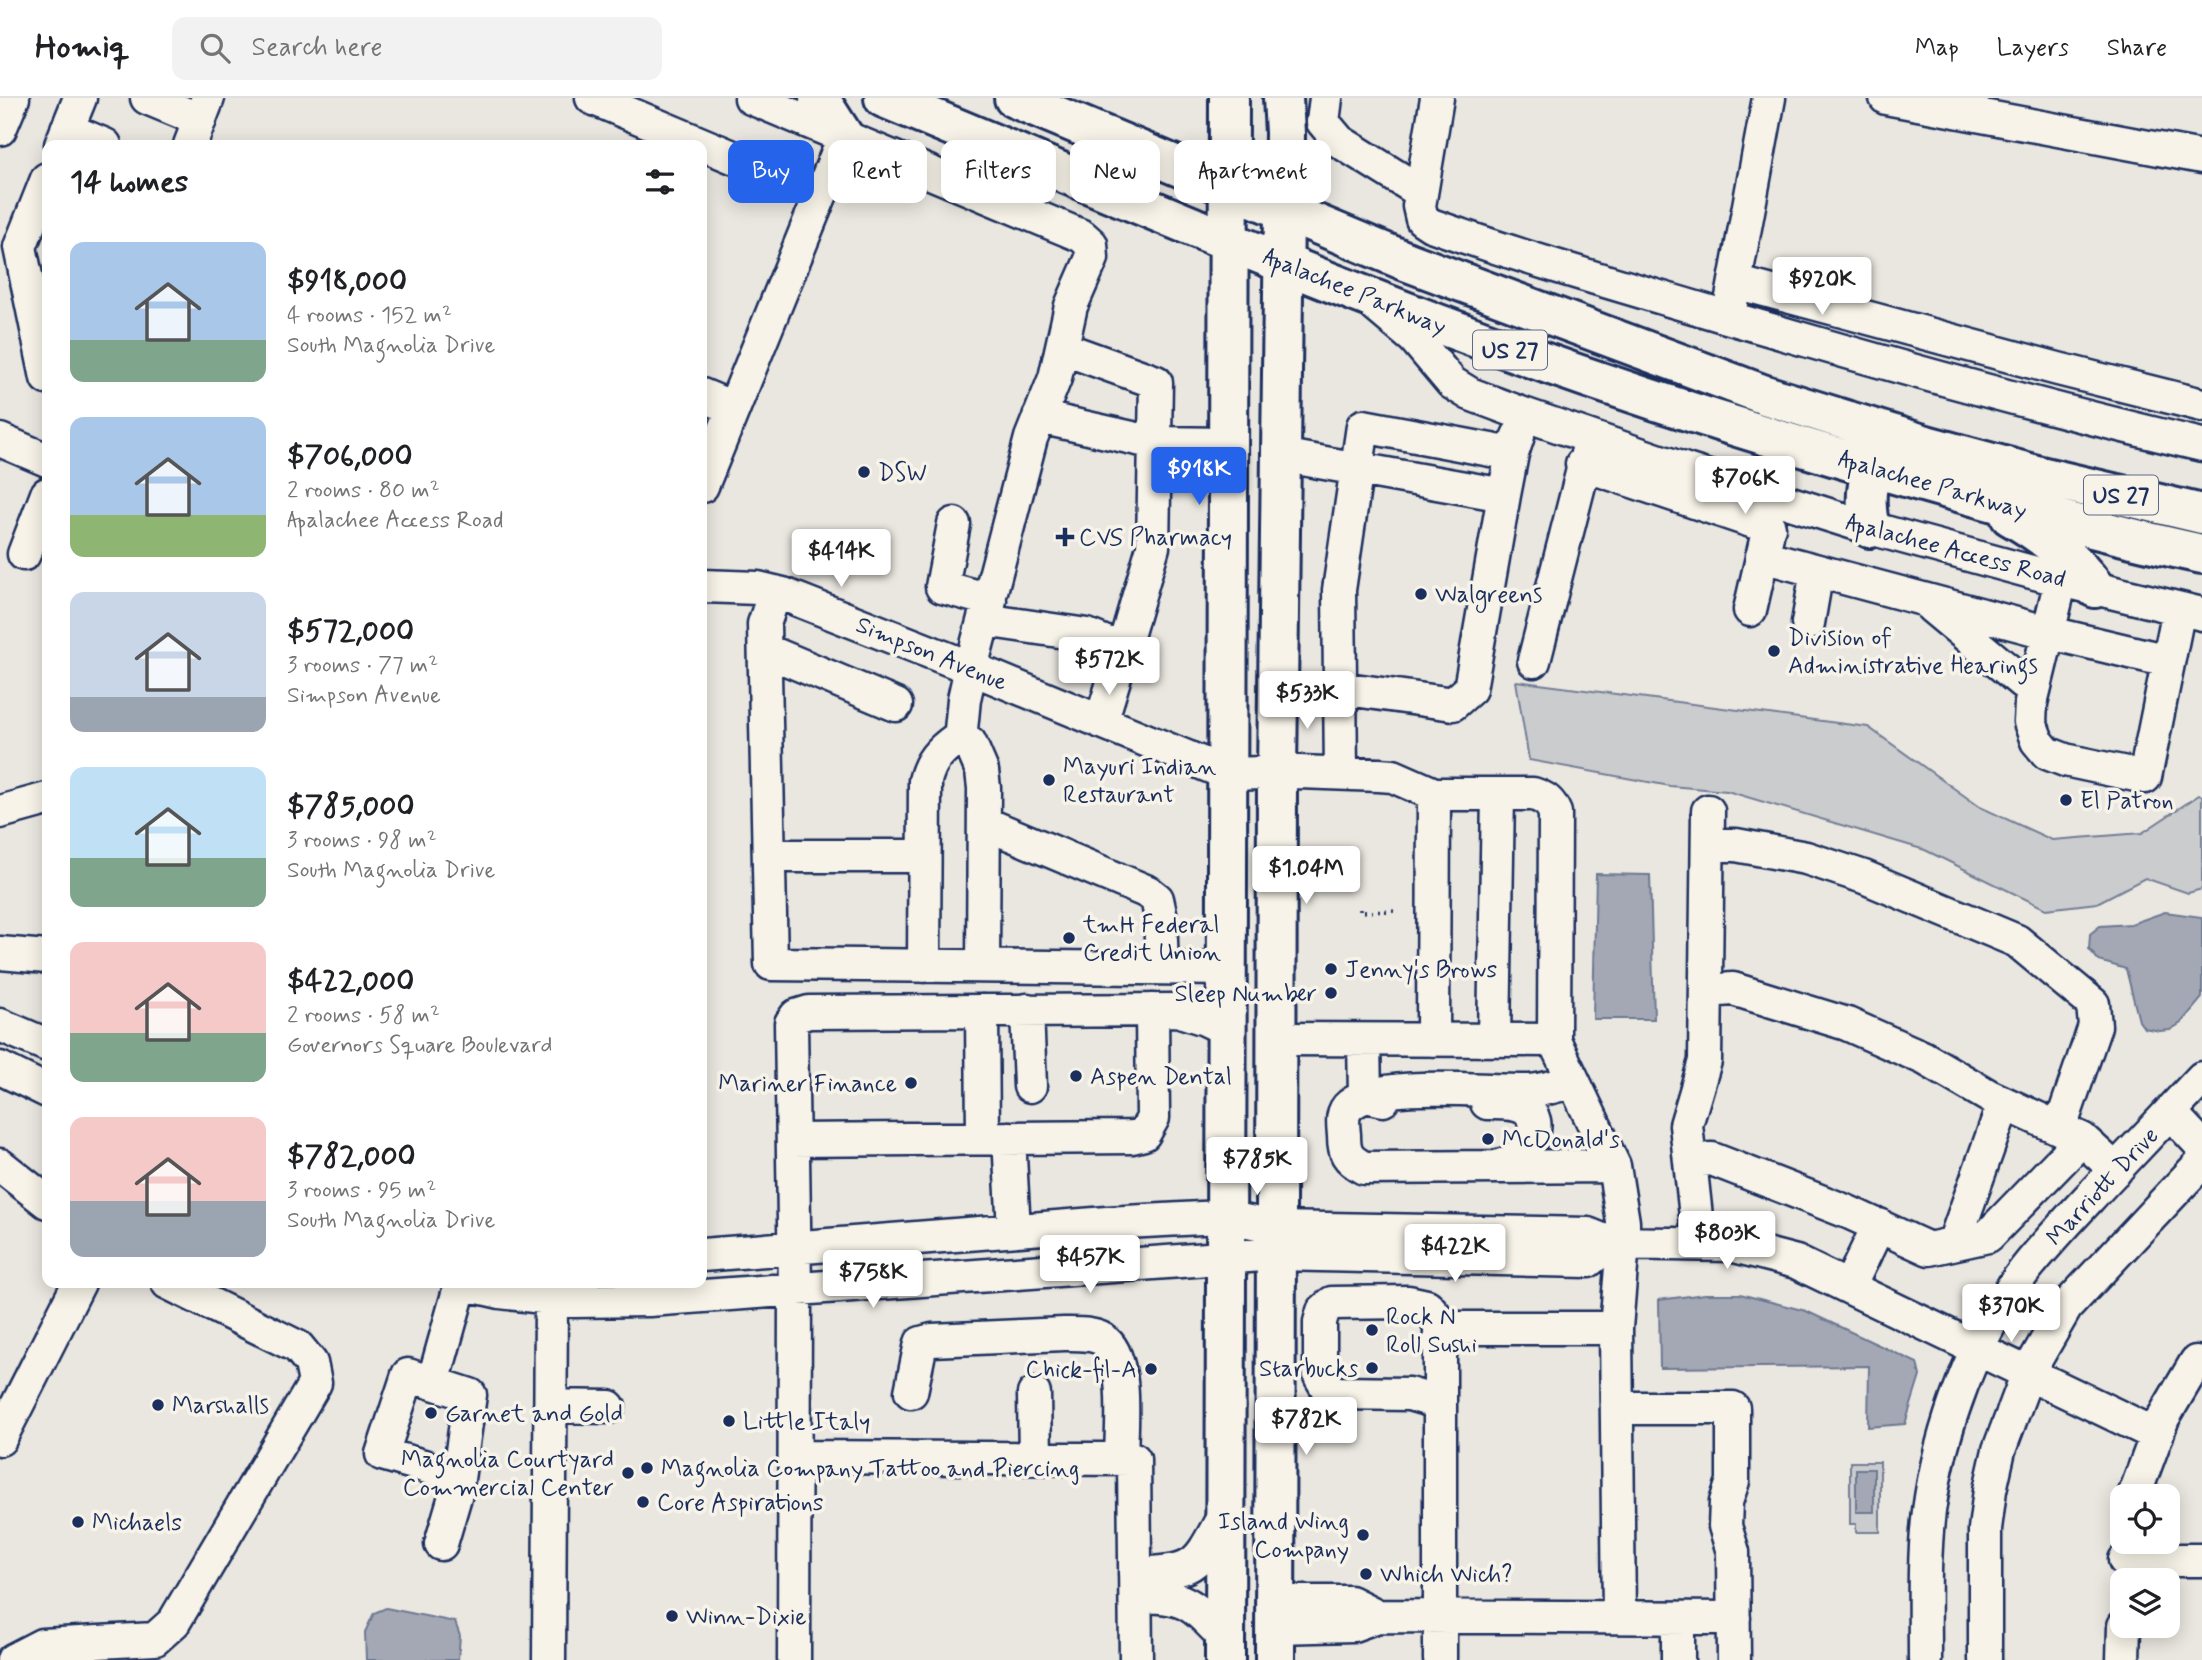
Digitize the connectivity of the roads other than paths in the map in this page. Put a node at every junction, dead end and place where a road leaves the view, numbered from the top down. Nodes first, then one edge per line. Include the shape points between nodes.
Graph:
1 (13, 98) edge
2 (80, 98) edge
3 (147, 98) edge
4 (593, 98) edge
5 (751, 98) edge
6 (819, 98) edge
7 (884, 98) edge
8 (1014, 98) edge
9 (1229, 98) edge
10 (1283, 98) edge
11 (1326, 98) edge
12 (1437, 98) edge
13 (1769, 98) edge
14 (1886, 98) edge
15 (1068, 110) edge
16 (199, 121) edge
17 (0, 129) edge
18 (64, 137) edge
19 (844, 137) junction
20 (693, 140) edge
21 (1229, 140) edge
22 (707, 146) edge
23 (2202, 157) edge
24 (1174, 161) edge
25 (42, 192) edge
26 (1421, 192) junction
27 (821, 194) junction
28 (1228, 203) edge
29 (1266, 203) edge
30 (1283, 210) junction
31 (1229, 240) junction
32 (1283, 263) junction
33 (1735, 282) junction
34 (1348, 289) junction
35 (1773, 292) junction
36 (1822, 305) junction
37 (1728, 317) junction
38 (1901, 327) junction
39 (1763, 328) junction
40 (1943, 338) junction
41 (1814, 342) junction
42 (1062, 348) junction
43 (1991, 351) junction
44 (42, 353) edge
45 (2026, 360) junction
46 (1891, 364) junction
47 (2074, 373) junction
48 (1934, 376) junction
49 (2126, 387) junction
50 (1982, 390) junction
51 (707, 397) edge
52 (2017, 399) junction
53 (2202, 405) edge
54 (733, 408) junction
55 (2066, 412) junction
56 (1526, 415) junction
57 (1039, 417) junction
58 (2115, 424) junction
59 (0, 440) edge
60 (1155, 443) junction
61 (1228, 444) junction
62 (2202, 444) edge
63 (1926, 445) junction
64 (1586, 451) junction
65 (1512, 454) junction
66 (1280, 455) junction
67 (42, 458) edge
68 (1357, 467) junction
69 (1873, 468) junction
70 (707, 473) edge
71 (1964, 494) junction
72 (1504, 495) junction
73 (42, 507) edge
74 (2202, 514) edge
75 (954, 524) dead end
76 (1769, 527) junction
77 (1871, 528) junction
78 (24, 554) edge
79 (2202, 554) edge
80 (1817, 571) junction
81 (2078, 584) junction
82 (707, 586) edge
83 (775, 592) junction
84 (1923, 599) junction
85 (987, 610) junction
86 (1750, 610) dead end
87 (2191, 611) edge
88 (1808, 623) dead end
89 (2046, 632) junction
90 (765, 650) junction
91 (1123, 650) junction
92 (1534, 661) dead end
93 (2168, 661) junction
94 (971, 668) junction
95 (1340, 688) junction
96 (2033, 691) junction
97 (896, 705) dead end
98 (1101, 722) junction
99 (960, 740) junction
100 (1277, 772) junction
101 (1341, 772) junction
102 (1228, 774) junction
103 (1434, 794) junction
104 (1497, 794) junction
105 (42, 800) edge
106 (1708, 811) dead end
107 (0, 812) edge
108 (984, 823) junction
109 (1708, 845) junction
110 (769, 856) junction
111 (925, 856) junction
112 (0, 953) edge
113 (42, 957) edge
114 (924, 966) junction
115 (983, 966) junction
116 (1162, 968) junction
117 (1228, 969) junction
118 (1706, 991) junction
119 (1027, 1010) junction
120 (1152, 1010) junction
121 (982, 1011) junction
122 (0, 1025) edge
123 (1228, 1030) junction
124 (1276, 1039) junction
125 (1364, 1040) junction
126 (1433, 1040) junction
127 (1494, 1040) junction
128 (1553, 1040) junction
129 (42, 1043) edge
130 (0, 1068) edge
131 (2202, 1078) edge
132 (1572, 1082) junction
133 (1030, 1086) dead end
134 (42, 1089) edge
135 (1530, 1091) junction
136 (1365, 1096) junction
137 (2004, 1103) junction
138 (2170, 1112) junction
139 (2071, 1134) junction
140 (996, 1138) junction
141 (793, 1140) junction
142 (2202, 1146) edge
143 (1690, 1161) junction
144 (2202, 1162) edge
145 (0, 1165) edge
146 (1614, 1166) junction
147 (1511, 1167) junction
148 (2116, 1170) junction
149 (42, 1198) edge
150 (1226, 1217) junction
151 (1879, 1225) junction
152 (1014, 1230) junction
153 (1276, 1241) junction
154 (1617, 1243) junction
155 (1954, 1243) junction
156 (1699, 1244) junction
157 (794, 1247) junction
158 (707, 1255) edge
159 (1227, 1259) junction
160 (1849, 1287) junction
161 (76, 1288) edge
162 (178, 1288) edge
163 (460, 1288) edge
164 (483, 1288) edge
165 (795, 1289) junction
166 (551, 1298) junction
167 (1440, 1328) junction
168 (1616, 1328) junction
169 (1978, 1350) junction
170 (2196, 1362) dead end
171 (2028, 1373) junction
172 (433, 1383) junction
173 (911, 1392) dead end
174 (1034, 1394) dead end
175 (1440, 1402) junction
176 (550, 1406) junction
177 (609, 1407) dead end
178 (1617, 1408) junction
179 (2157, 1435) junction
180 (0, 1439) edge
181 (795, 1457) junction
182 (1035, 1458) junction
183 (1121, 1458) junction
184 (458, 1476) junction
185 (2139, 1484) edge
186 (1226, 1512) junction
187 (441, 1544) dead end
188 (2202, 1560) edge
189 (2125, 1561) edge
190 (1136, 1585) junction
191 (1440, 1617) junction
192 (1619, 1617) junction
193 (1678, 1618) junction
194 (1734, 1618) junction
195 (1276, 1630) edge
196 (2124, 1638) edge
197 (1225, 1649) edge
198 (13, 1660) edge
199 (549, 1660) edge
200 (794, 1660) edge
201 (1136, 1660) edge
202 (1440, 1660) edge
203 (1678, 1660) edge
204 (1734, 1660) edge
205 (1926, 1660) edge
206 (1985, 1660) edge
207 (2123, 1660) edge

1 - 17 street
2 - 18 street
3 - 16 street
4 - 20 street
5 - 19 street
6 - 19 main road
7 - 31 main road, Apalachee Parkway / US 27
8 - 15 main road, Apalachee Parkway / US 27
9 - 21 main road
10 - 30 main road
11 - 26 street via 1323,122 1339,141
12 - 26 street
13 - 33 street
14 - 23 street
15 - 24 main road, Apalachee Parkway / US 27
19 - 27 street
19 - 42 street via 1088,239 1093,253 1071,306
22 - 27 street
25 - 44 street via 20,247
26 - 37 street via 1420,215 1431,225
27 - 54 street
28 - 31 main road
29 - 30 main road, Apalachee Parkway / US 27
30 - 32 main road
30 - 63 main road, Apalachee Parkway / US 27 via 1408,262 1703,372 1820,414
31 - 32 main road, Apalachee Parkway / US 27
31 - 61 main road
32 - 34 main road, Apalachee Parkway / US 27
32 - 66 main road
33 - 35 street
33 - 37 street
34 - 56 street, Apalachee Access Road via 1403,327 1452,383
34 - 69 main road, Apalachee Parkway / US 27 via 1674,407
35 - 36 street
35 - 39 street
36 - 38 street
36 - 41 street
37 - 39 street
38 - 40 street
38 - 46 street
39 - 41 street
40 - 43 street
40 - 48 street
41 - 46 street
42 - 57 street
42 - 60 street via 1156,382
43 - 45 street
43 - 50 street
45 - 47 street
45 - 52 street
46 - 48 street
47 - 49 street
47 - 55 street
48 - 50 street
49 - 53 street
49 - 58 street
50 - 52 street
51 - 54 street
52 - 55 street
54 - 70 street
55 - 58 street
56 - 64 street, Apalachee Access Road
56 - 65 street
57 - 60 street
57 - 85 street
58 - 62 street
59 - 67 street
60 - 61 street
60 - 91 street via 1153,547
61 - 102 main road
63 - 69 main road via 1891,451
63 - 74 main road, Apalachee Parkway / US 27
64 - 76 street, Apalachee Access Road
64 - 92 street
65 - 68 street via 1363,426
65 - 72 street
66 - 68 street
66 - 100 main road
68 - 72 street
68 - 95 street via 1339,590
69 - 71 main road, Apalachee Parkway / US 27
69 - 77 main road via 1867,495
71 - 79 main road, Apalachee Parkway / US 27
71 - 81 main road via 2040,535 2079,567
72 - 95 street via 1470,689 1453,704
73 - 78 street
75 - 85 street via 942,587
76 - 77 street, Apalachee Access Road
76 - 80 street
76 - 86 street
77 - 81 street, Apalachee Access Road
80 - 84 street
80 - 88 street
81 - 87 street, Apalachee Access Road
81 - 89 street
82 - 83 street, Simpson Avenue
83 - 90 street via 764,624
83 - 94 street, Simpson Avenue
84 - 89 street
84 - 96 street
85 - 91 street via 1087,635
85 - 94 street
87 - 93 street
89 - 93 street
89 - 96 street
90 - 97 street
90 - 110 street
91 - 98 street
93 - 96 street via 2146,777 2047,753 2030,722
94 - 98 street, Simpson Avenue
94 - 99 street
95 - 101 street
98 - 102 street, Simpson Avenue
99 - 108 street via 970,743 982,771
99 - 111 street via 940,750 929,766
100 - 101 street, Simpson Avenue
100 - 102 street, Simpson Avenue
100 - 124 main road
101 - 103 street, Simpson Avenue via 1393,776
102 - 117 main road
103 - 104 street
103 - 126 street
104 - 127 street
104 - 128 street via 1533,794 1545,798 1555,813
105 - 107 street
106 - 109 street
108 - 115 street
108 - 116 street via 1157,899
109 - 118 street
109 - 139 street via 1736,845 1806,858 1864,877 2017,941 2093,1004 2095,1026
110 - 111 street
110 - 114 street via 771,964
111 - 114 street
112 - 113 street
114 - 115 street
115 - 116 street
116 - 117 street
117 - 123 main road
118 - 137 street via 1733,989 1847,1024 1924,1058
118 - 143 street via 1705,1061 1686,1125
119 - 120 street
119 - 121 street
119 - 133 street
120 - 123 street via 1177,1010
120 - 140 street via 1153,1118 1144,1134
121 - 140 street
121 - 141 street via 809,1012 796,1016 791,1023
122 - 129 street
123 - 150 main road
124 - 125 street
124 - 153 main road
125 - 126 street
125 - 136 street
126 - 127 street
127 - 128 street
128 - 132 street
130 - 134 street
131 - 138 street, Marriott Drive
132 - 135 street
132 - 146 street
135 - 136 street via 1389,1090
135 - 147 street via 1545,1130 1539,1152
136 - 147 street via 1391,1102 1495,1103 1526,1110 1535,1126 1530,1143
136 - 147 street via 1348,1106 1343,1118 1345,1152 1364,1168
137 - 139 street
137 - 155 street
138 - 142 street
138 - 148 street, Marriott Drive
139 - 148 street
139 - 155 street via 1988,1236
140 - 141 street
140 - 152 street
141 - 157 street
143 - 151 street via 1712,1159
143 - 156 street
144 - 171 street via 2066,1307
145 - 149 street
146 - 147 street
146 - 154 street via 1620,1196
148 - 169 street, Marriott Drive via 2024,1272
150 - 152 street
150 - 153 street
150 - 159 main road
151 - 155 street via 1929,1248
151 - 160 street
152 - 157 street
153 - 154 street via 1588,1261
153 - 159 street
153 - 195 main road
154 - 156 street
154 - 168 street
156 - 160 street via 1731,1245 1796,1262
157 - 158 street
157 - 165 street
159 - 165 street
159 - 186 main road
160 - 169 street
161 - 180 street
162 - 198 street via 298,1346 311,1363 315,1384 174,1622 155,1639 42,1645
163 - 172 street
164 - 166 street
165 - 166 street via 649,1300
165 - 181 street
166 - 176 street
167 - 168 street
167 - 175 street
167 - 175 street via 1427,1306 1409,1302 1332,1303 1320,1322 1320,1376 1327,1388 1337,1393 1409,1394
168 - 178 street
169 - 171 street
169 - 205 street, Marriott Drive via 1940,1455 1929,1512
170 - 179 street
171 - 179 street
171 - 206 street via 1999,1450 1990,1490 1985,1528
172 - 184 street via 470,1395
172 - 184 street via 408,1375 382,1454
173 - 183 street via 921,1343 932,1340 1064,1334 1105,1340 1115,1353 1120,1372
174 - 182 street
175 - 191 street
176 - 177 street
176 - 199 street
178 - 192 street
178 - 194 street via 1733,1408 1733,1481 1743,1502 1743,1527 1733,1552
179 - 185 street
181 - 182 street
181 - 200 street
182 - 183 street
183 - 190 street via 1134,1458
184 - 187 street
186 - 190 street via 1201,1557 1187,1568
186 - 197 main road
188 - 189 street
190 - 197 street via 1196,1608
190 - 201 street
191 - 192 street
191 - 195 street via 1378,1616 1353,1625
191 - 202 street
192 - 193 street
193 - 194 street
193 - 203 street
194 - 204 street
196 - 207 street

